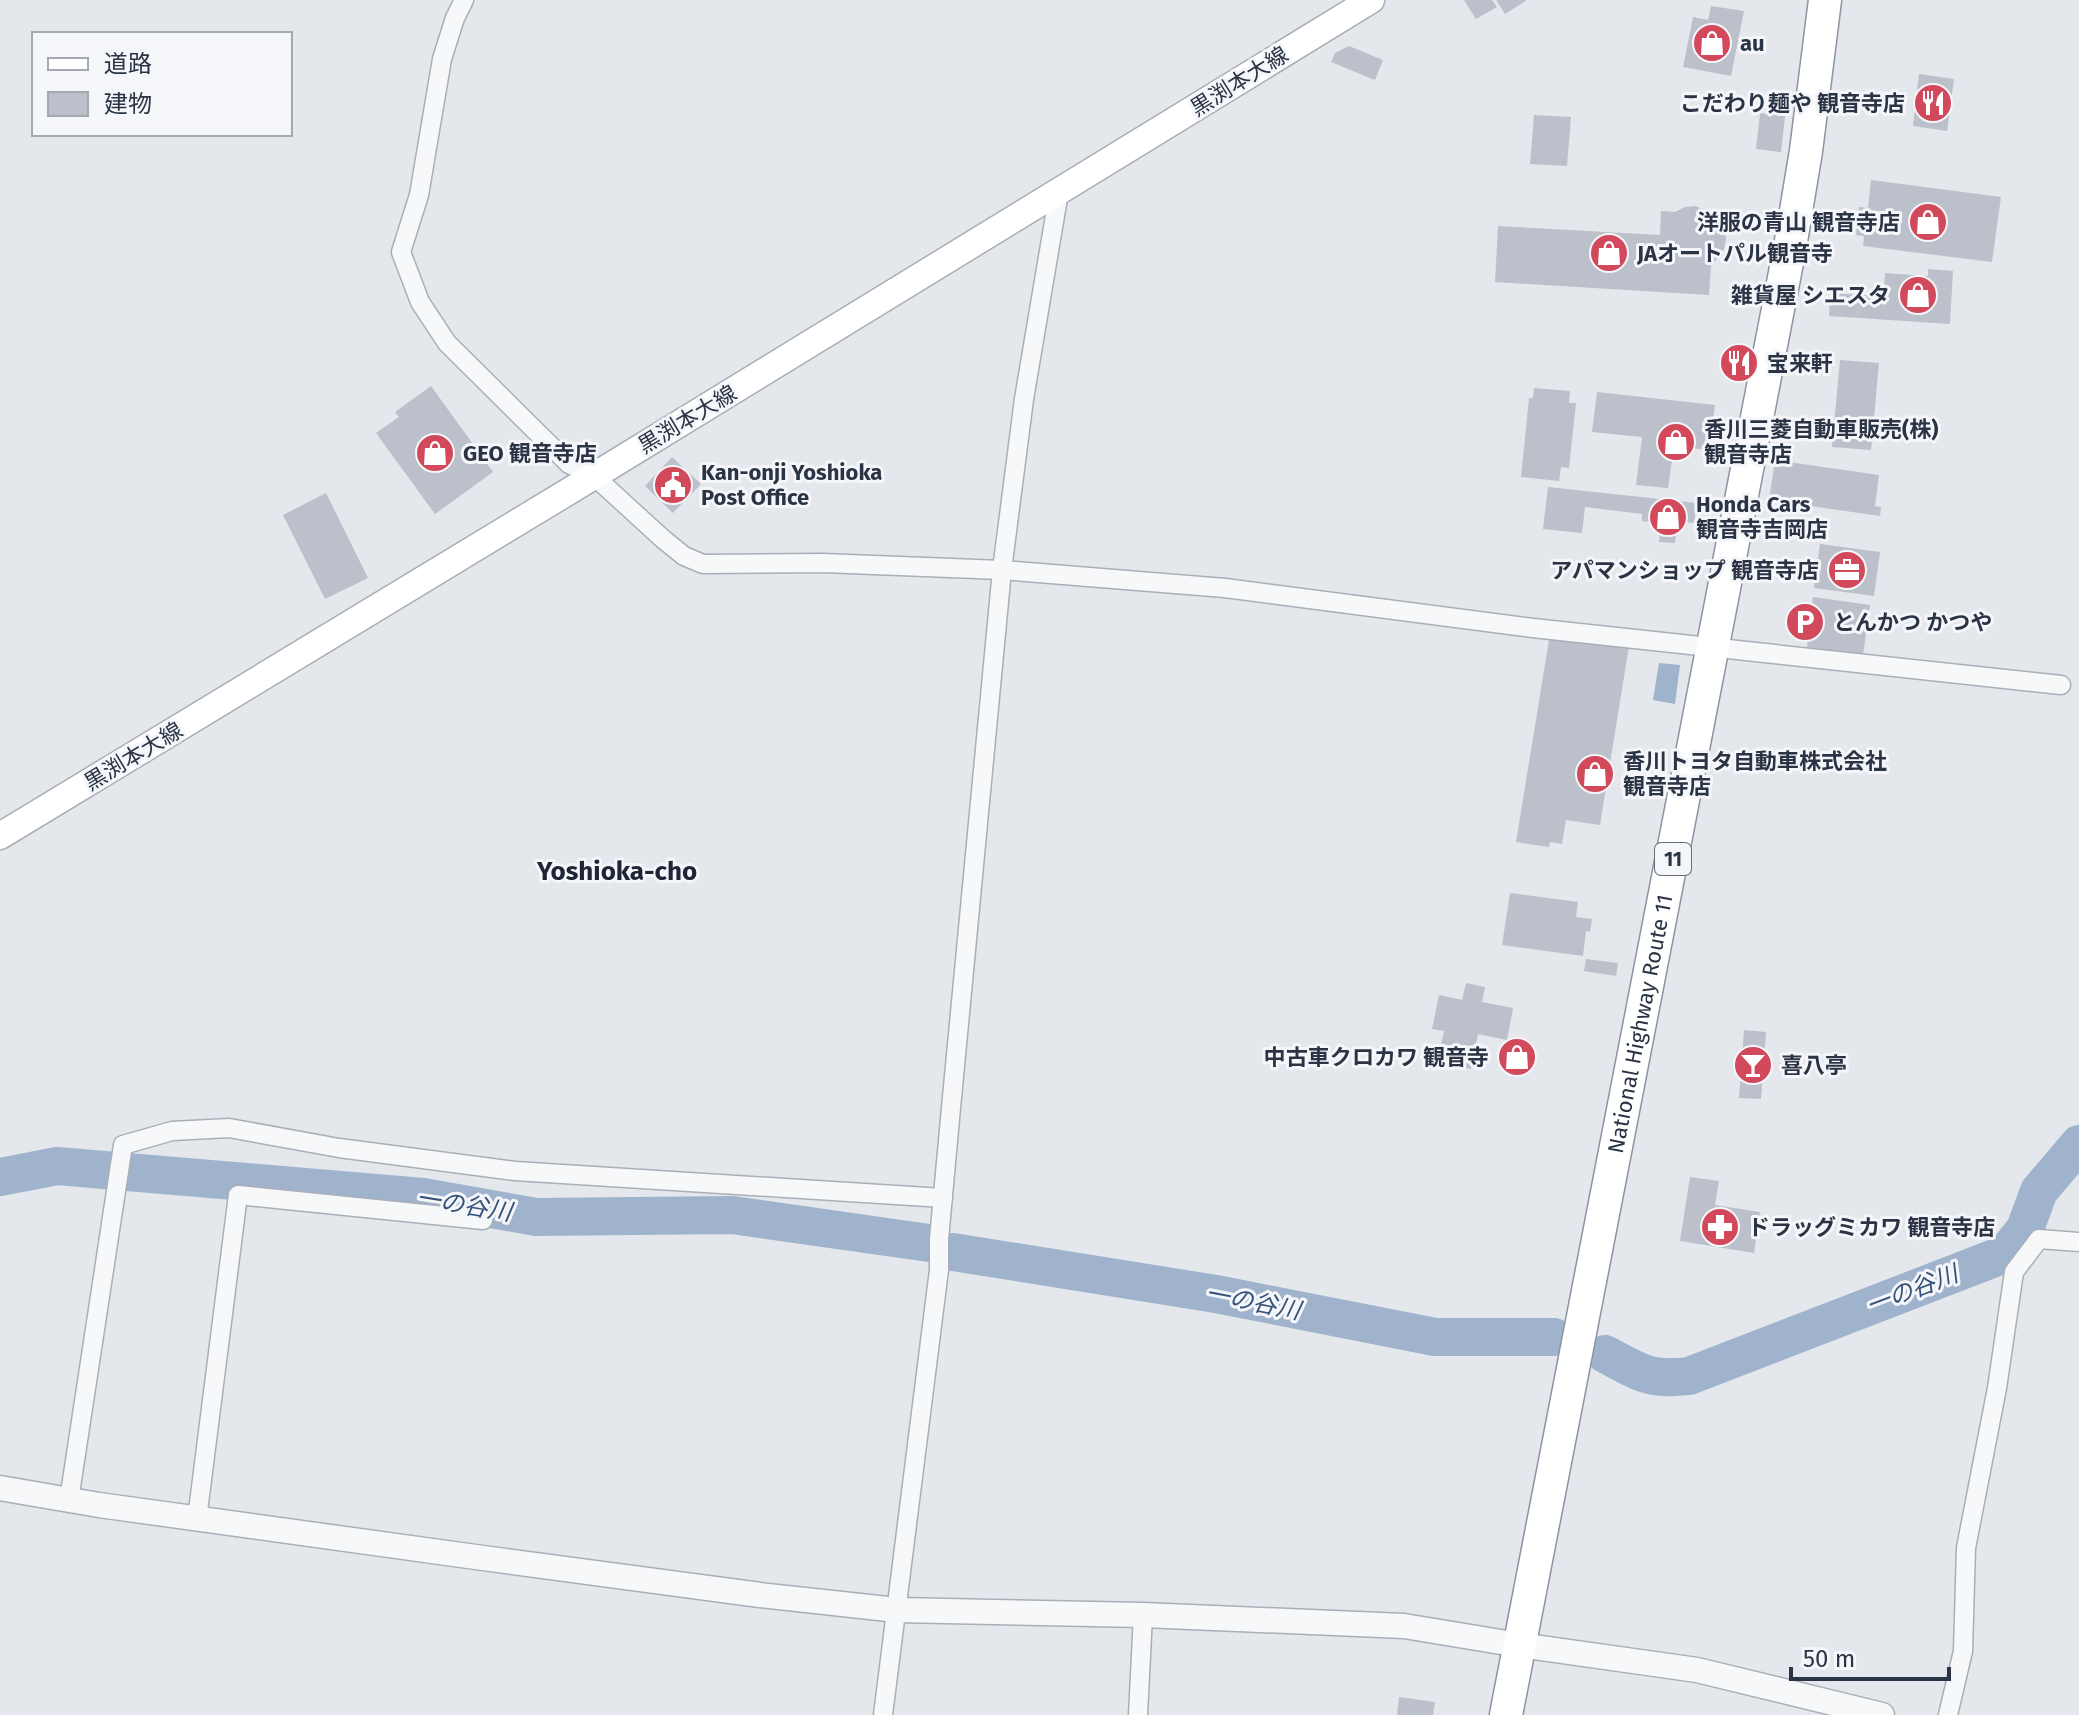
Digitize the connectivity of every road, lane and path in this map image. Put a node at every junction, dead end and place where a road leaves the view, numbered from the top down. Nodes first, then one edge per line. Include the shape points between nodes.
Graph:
1 (464, 0) edge
2 (1371, 0) edge
3 (1825, 0) edge
4 (1059, 192) junction
5 (594, 476) junction
6 (1002, 570) junction
7 (1714, 648) junction
8 (2061, 685) dead end
9 (0, 836) edge
10 (943, 1198) junction
11 (483, 1220) dead end
12 (2079, 1242) edge
13 (0, 1488) edge
14 (69, 1500) junction
15 (197, 1519) junction
16 (897, 1610) junction
17 (1143, 1615) junction
18 (1519, 1645) junction
19 (883, 1715) edge
20 (1138, 1715) edge
21 (1506, 1715) edge
22 (1882, 1715) edge
23 (1948, 1715) edge

1 - 5 street via 442,59 419,195 401,252 420,302 447,343 569,464
2 - 4 main road, 黒渕本大線
3 - 7 highway, National Highway Route 11 / 11 via 1793,234
4 - 5 main road, 黒渕本大線
4 - 6 street
5 - 6 street via 684,556 703,564
5 - 9 main road, 黒渕本大線
6 - 7 street via 1225,588
6 - 10 street
7 - 8 street
7 - 18 highway, National Highway Route 11 / 11
10 - 14 street via 515,1171 229,1128 172,1131 123,1145
10 - 16 street via 939,1270
11 - 15 street via 238,1195
12 - 23 street via 2039,1239 2014,1272 1966,1548 1963,1651
13 - 14 street
14 - 15 street
15 - 16 street
16 - 17 street
16 - 19 street
17 - 18 street via 1404,1626
17 - 20 street
18 - 21 highway, National Highway Route 11 / 11
18 - 22 street via 1697,1670

